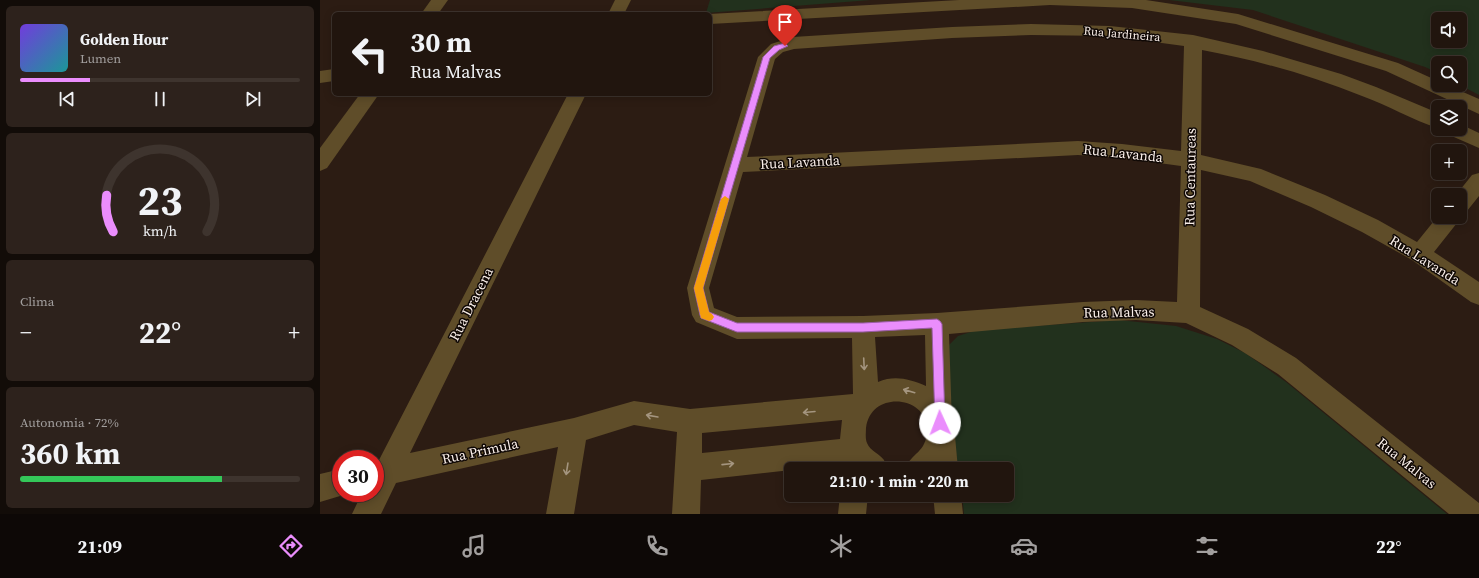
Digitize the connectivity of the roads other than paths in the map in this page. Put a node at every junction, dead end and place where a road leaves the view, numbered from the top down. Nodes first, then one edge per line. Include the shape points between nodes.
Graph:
1 (440, 0) edge
2 (623, 0) edge
3 (431, 12) edge
4 (617, 12) edge
5 (714, 19) edge
6 (1192, 41) junction
7 (332, 75) edge
8 (320, 77) edge
9 (369, 96) edge
10 (576, 96) edge
11 (1479, 107) edge
12 (1431, 118) edge
13 (1467, 135) edge
14 (1479, 141) edge
15 (1190, 160) junction
16 (320, 163) edge
17 (735, 165) junction
18 (1479, 182) edge
19 (1467, 197) edge
20 (1444, 224) edge
21 (1420, 254) junction
22 (1479, 295) edge
23 (1188, 313) junction
24 (704, 315) joint
25 (937, 324) junction
26 (863, 327) junction
27 (863, 403) junction
28 (690, 422) junction
29 (940, 426) junction
30 (574, 431) junction
31 (860, 460) edge
32 (927, 462) edge
33 (944, 462) edge
34 (384, 467) edge
35 (689, 468) junction
36 (384, 472) edge
37 (332, 485) edge
38 (320, 488) edge
39 (370, 502) edge
40 (853, 502) edge
41 (948, 502) edge
42 (366, 514) edge
43 (560, 514) edge
44 (686, 514) edge
45 (852, 514) edge
46 (949, 514) edge
47 (1471, 514) edge

1 - 3 street
2 - 4 street
5 - 11 street via 1050,0 1132,3 1238,19 1392,67
6 - 12 street, Rua Jardineira via 1338,80
6 - 15 street, Rua Centaureas
6 - 17 street, Rua Jardineira via 1112,31 1060,29 906,35 792,43 777,48 767,57
7 - 8 street
9 - 16 street
10 - 34 street, Rua Dracena
13 - 14 street
15 - 17 street, Rua Lavanda via 1078,148
15 - 21 street, Rua Lavanda via 1261,177 1370,226
15 - 23 street, Rua Centaureas
17 - 24 street, Rua Jardineira via 698,288
18 - 19 street
20 - 21 street
21 - 22 street, Rua Lavanda
23 - 25 street, Rua Malvas via 1136,310 1083,312
23 - 47 street, Rua Malvas via 1240,337 1287,366
24 - 26 street, Rua Malvas via 737,328
25 - 26 street, Rua Malvas
25 - 29 street
26 -> 27 street
27 -> 28 street, Rua Primula
29 -> 27 street via 934,409 924,398 910,390 894,388 879,392
27 - 31 street via 854,420 852,434
28 -> 30 street, Rua Primula via 634,413
28 - 35 street
29 - 32 street via 938,446
29 - 33 street
30 - 36 street, Rua Primula
30 -> 43 street
35 -> 31 street
35 - 44 street
37 - 38 street
39 - 42 street, Rua Dracena
40 - 45 street
41 - 46 street

